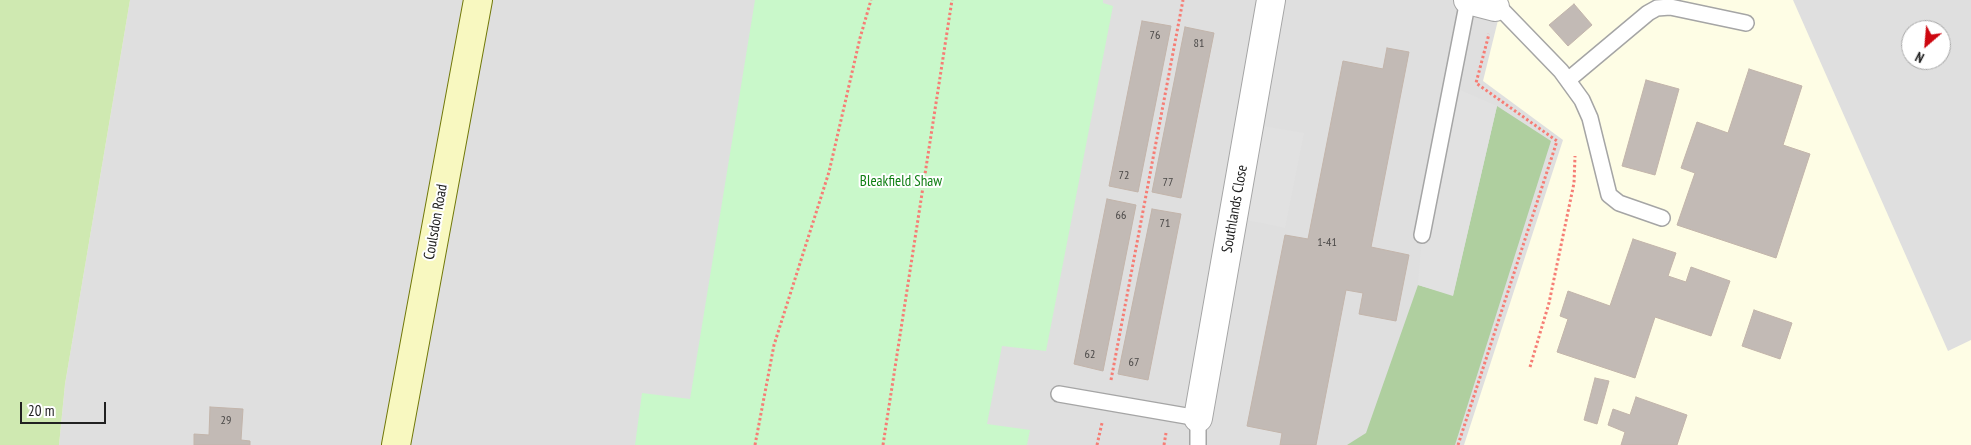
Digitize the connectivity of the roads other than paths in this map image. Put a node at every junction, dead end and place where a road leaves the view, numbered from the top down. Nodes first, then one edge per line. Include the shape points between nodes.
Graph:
1 (478, 0) edge
2 (1272, 0) edge
3 (1468, 0) edge
4 (1495, 8) joint
5 (1746, 23) dead end
6 (1568, 80) junction
7 (1662, 218) dead end
8 (1422, 235) dead end
9 (1059, 394) dead end
10 (1198, 418) junction
11 (394, 444) edge
12 (1198, 445) edge

1 - 11 main road, Coulsdon Road
2 - 10 street, Southlands Close
3 - 4 street
3 - 8 lane
4 - 6 lane via 1501,9
5 - 6 lane via 1670,6 1657,8
6 - 7 lane via 1590,118 1609,195 1619,203
9 - 10 lane
10 - 12 lane

